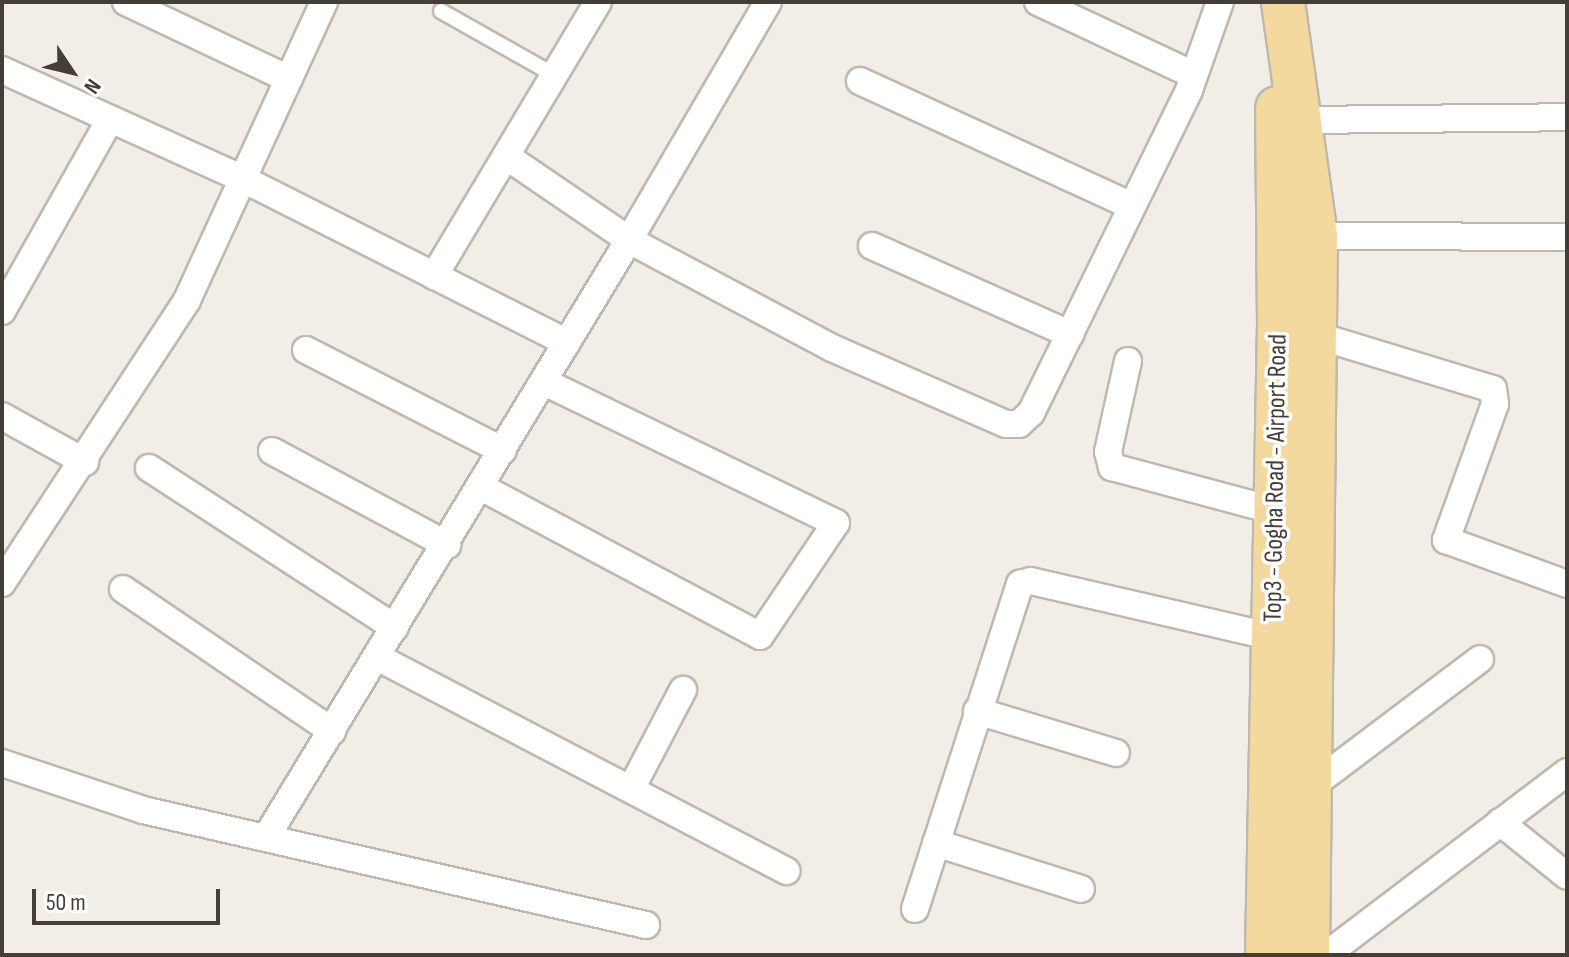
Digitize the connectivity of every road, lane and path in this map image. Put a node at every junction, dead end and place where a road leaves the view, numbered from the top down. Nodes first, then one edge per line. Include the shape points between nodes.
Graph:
1 (126, 2) edge
2 (324, 2) edge
3 (598, 2) edge
4 (768, 2) edge
5 (1038, 2) edge
6 (1220, 2) edge
7 (1265, 2) edge
8 (1283, 2) edge
9 (441, 11) dead end
10 (2, 70) edge
11 (554, 75) junction
12 (1194, 75) junction
13 (289, 79) junction
14 (860, 81) dead end
15 (1567, 117) edge
16 (110, 119) junction
17 (1301, 120) junction
18 (506, 156) junction
19 (243, 179) junction
20 (1132, 206) junction
21 (1316, 236) junction
22 (1567, 237) edge
23 (629, 240) junction
24 (872, 246) dead end
25 (434, 276) junction
26 (2, 311) edge
27 (1070, 334) junction
28 (1315, 335) junction
29 (567, 343) junction
30 (306, 350) dead end
31 (1128, 361) dead end
32 (544, 382) junction
33 (2, 416) edge
34 (272, 451) dead end
35 (503, 451) junction
36 (85, 462) junction
37 (149, 468) dead end
38 (481, 487) junction
39 (1276, 511) junction
40 (447, 545) junction
41 (2, 583) edge
42 (1567, 584) edge
43 (123, 589) dead end
44 (395, 628) junction
45 (1273, 637) junction
46 (377, 657) junction
47 (1480, 659) dead end
48 (683, 690) dead end
49 (977, 711) junction
50 (332, 731) junction
51 (1116, 753) dead end
52 (2, 763) edge
53 (1567, 772) edge
54 (1309, 788) junction
55 (631, 789) junction
56 (1500, 822) junction
57 (267, 836) junction
58 (936, 843) junction
59 (787, 871) dead end
60 (1567, 876) edge
61 (1081, 889) dead end
62 (915, 909) dead end
63 (646, 925) dead end
64 (1267, 955) edge
65 (1308, 955) edge
66 (1326, 955) edge

1 - 13 street
2 - 13 street
3 - 11 street
4 - 23 street
5 - 12 street
6 - 12 street
7 - 39 main road, Top3 - Gogha Road - Airport Road via 1277,98
8 - 17 main road
9 - 11 lane
10 - 16 street
11 - 18 street
12 - 20 street
13 - 19 street
14 - 20 street
15 - 17 street
16 - 19 street
16 - 26 street
17 - 21 main road
18 - 23 street
18 - 25 street
19 - 25 street
19 - 36 street via 187,300
20 - 27 street
21 - 22 street
21 - 28 main road
23 - 27 street via 832,348 1006,424 1019,424 1031,413
23 - 29 street
24 - 27 street
25 - 29 street
28 - 42 street via 1493,389 1495,404 1446,540
28 - 54 main road
29 - 32 street
30 - 35 street
31 - 39 street via 1108,452 1112,467
32 - 35 street
32 - 38 street via 836,523 760,636
33 - 36 street
34 - 40 street
35 - 38 street
36 - 41 street
37 - 44 street
38 - 40 street
39 - 45 main road, Top3 - Gogha Road - Airport Road
40 - 44 street
43 - 50 street
44 - 46 street
45 - 49 street via 1031,581 1020,584 1013,594
45 - 64 main road, Top3 - Gogha Road - Airport Road
46 - 50 street
46 - 55 street
47 - 54 street
48 - 55 street
49 - 51 street
49 - 58 street
50 - 57 street
52 - 57 street via 143,810
53 - 56 street
54 - 65 main road
55 - 59 street
56 - 60 street
56 - 66 street
57 - 63 street via 346,859
58 - 61 street
58 - 62 street

